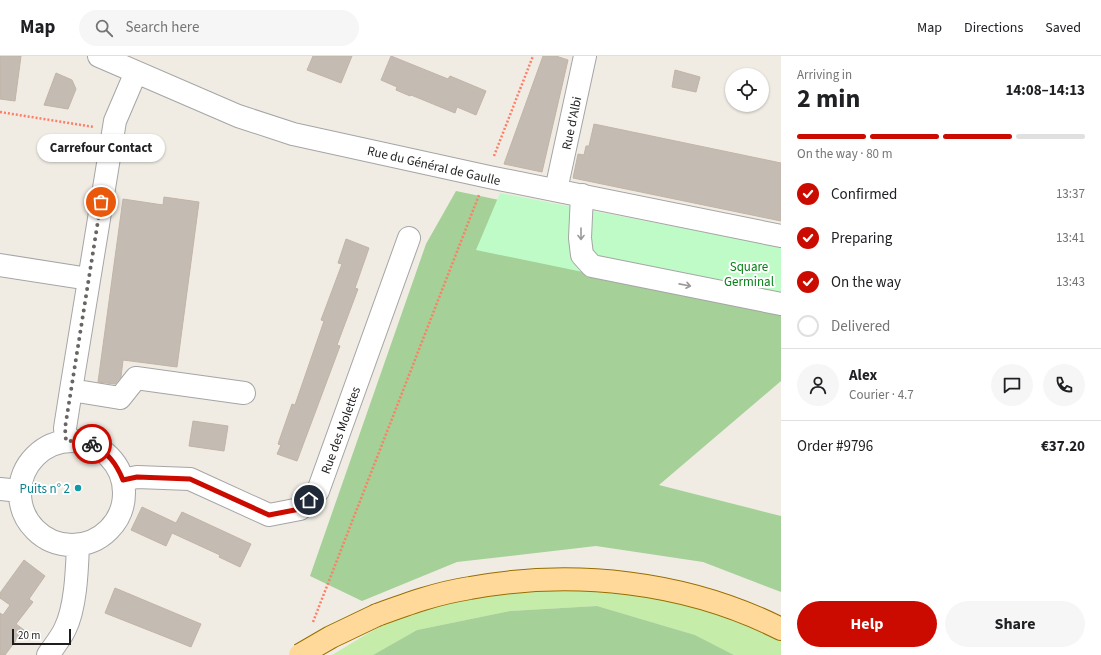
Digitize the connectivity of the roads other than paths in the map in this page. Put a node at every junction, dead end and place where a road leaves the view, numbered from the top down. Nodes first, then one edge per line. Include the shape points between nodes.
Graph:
1 (99, 56) edge
2 (585, 56) edge
3 (136, 72) junction
4 (556, 190) junction
5 (582, 196) junction
6 (781, 236) edge
7 (409, 238) dead end
8 (0, 265) edge
9 (89, 279) junction
10 (781, 304) edge
11 (71, 390) junction
12 (244, 393) dead end
13 (66, 441) junction
14 (123, 480) junction
15 (10, 490) edge
16 (78, 545) junction
17 (781, 629) edge
18 (48, 655) edge
19 (300, 655) edge

1 - 3 street, Rue du Général de Gaulle
2 - 4 street, Rue d'Albi
3 - 4 street, Rue du Général de Gaulle via 238,116 293,134
3 - 9 street via 114,121
4 - 5 street, Rue du Général de Gaulle
5 - 6 street, Rue du Général de Gaulle
5 -> 10 street via 582,255 592,266
7 - 14 street, Rue des Molettes via 318,491 300,509 269,515 190,479 137,477
8 - 9 street
9 - 11 street
11 - 12 street via 120,398 136,378
11 - 13 street via 65,428
13 - 14 street via 78,441 102,449 118,468
13 - 15 street via 42,450 33,458
14 - 16 street via 125,492 119,517 103,536
15 - 16 street via 22,506 26,518 43,536 54,542
16 - 18 street via 71,611 65,628
17 - 19 main road, bridge via 760,618 713,602 631,584 587,579 508,582 424,598 377,615

